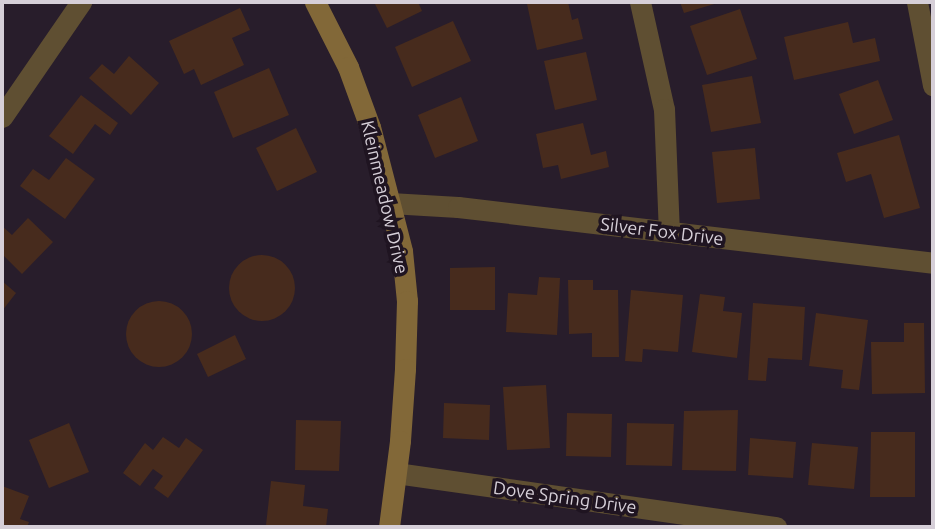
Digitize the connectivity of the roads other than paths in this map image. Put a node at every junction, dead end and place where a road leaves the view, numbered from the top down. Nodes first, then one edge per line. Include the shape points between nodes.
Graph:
1 (80, 2) edge
2 (315, 2) edge
3 (640, 2) edge
4 (917, 2) edge
5 (933, 85) edge
6 (2, 117) edge
7 (390, 203) junction
8 (669, 231) junction
9 (933, 263) edge
10 (396, 473) junction
11 (389, 527) edge
12 (776, 527) edge

1 - 6 street
2 - 7 street, Kleinmeadow Drive via 348,67
3 - 8 street via 664,109
4 - 5 street
7 - 8 street, Silver Fox Drive
7 - 10 street, Kleinmeadow Drive via 402,251 407,301
8 - 9 street, Silver Fox Drive
10 - 11 street, Kleinmeadow Drive
10 - 12 street, Dove Spring Drive

